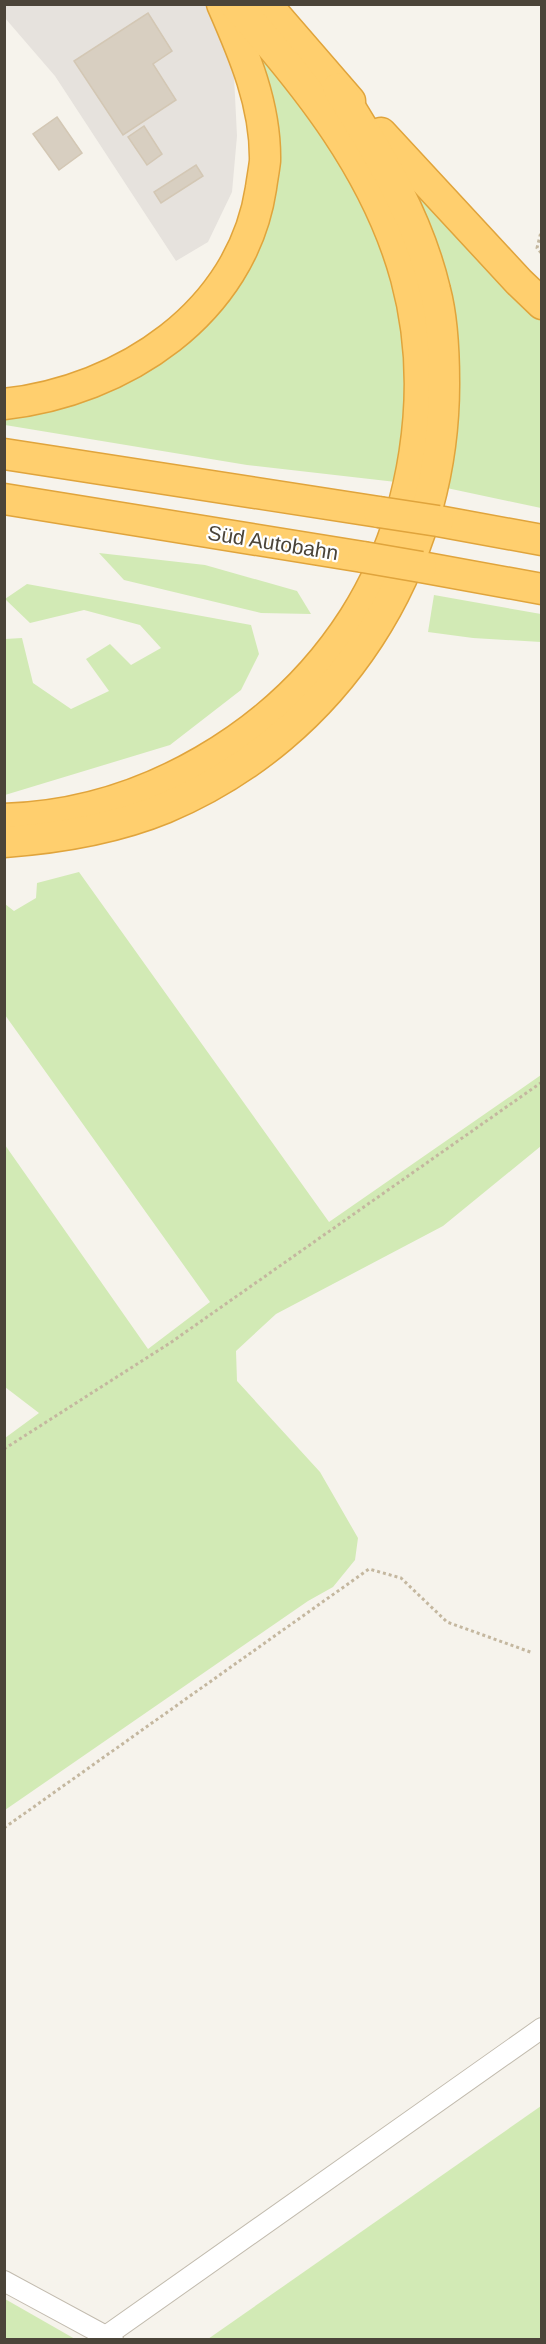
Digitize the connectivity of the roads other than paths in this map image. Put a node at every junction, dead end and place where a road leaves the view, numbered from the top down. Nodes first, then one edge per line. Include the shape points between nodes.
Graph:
1 (222, 4) edge
2 (235, 4) edge
3 (266, 4) edge
4 (338, 88) junction
5 (542, 304) edge
6 (4, 404) edge
7 (4, 454) edge
8 (4, 499) edge
9 (36, 504) junction
10 (4, 513) edge
11 (542, 540) edge
12 (542, 589) edge
13 (4, 819) edge
14 (4, 842) edge
15 (542, 2028) edge
16 (4, 2281) edge
17 (110, 2338) edge

1 - 6 highway via 249,66 261,114 265,162 258,205 244,248 201,312 162,345 118,371 65,391
2 - 13 highway via 284,59 362,171 389,226 406,278 417,334 420,383 411,475 397,525 379,571 331,650 276,709 244,735 205,761 114,801 69,813
3 - 4 highway
4 - 5 highway
4 - 14 highway via 392,176 423,246 436,292 444,352 444,408 429,506 412,555 389,606 357,656 298,723 260,754 215,783 164,808 53,838
7 - 11 highway, bridge
8 - 9 highway, Süd Autobahn
9 - 10 highway
9 - 12 highway, Süd Autobahn, bridge
15 - 17 street
16 - 17 street

